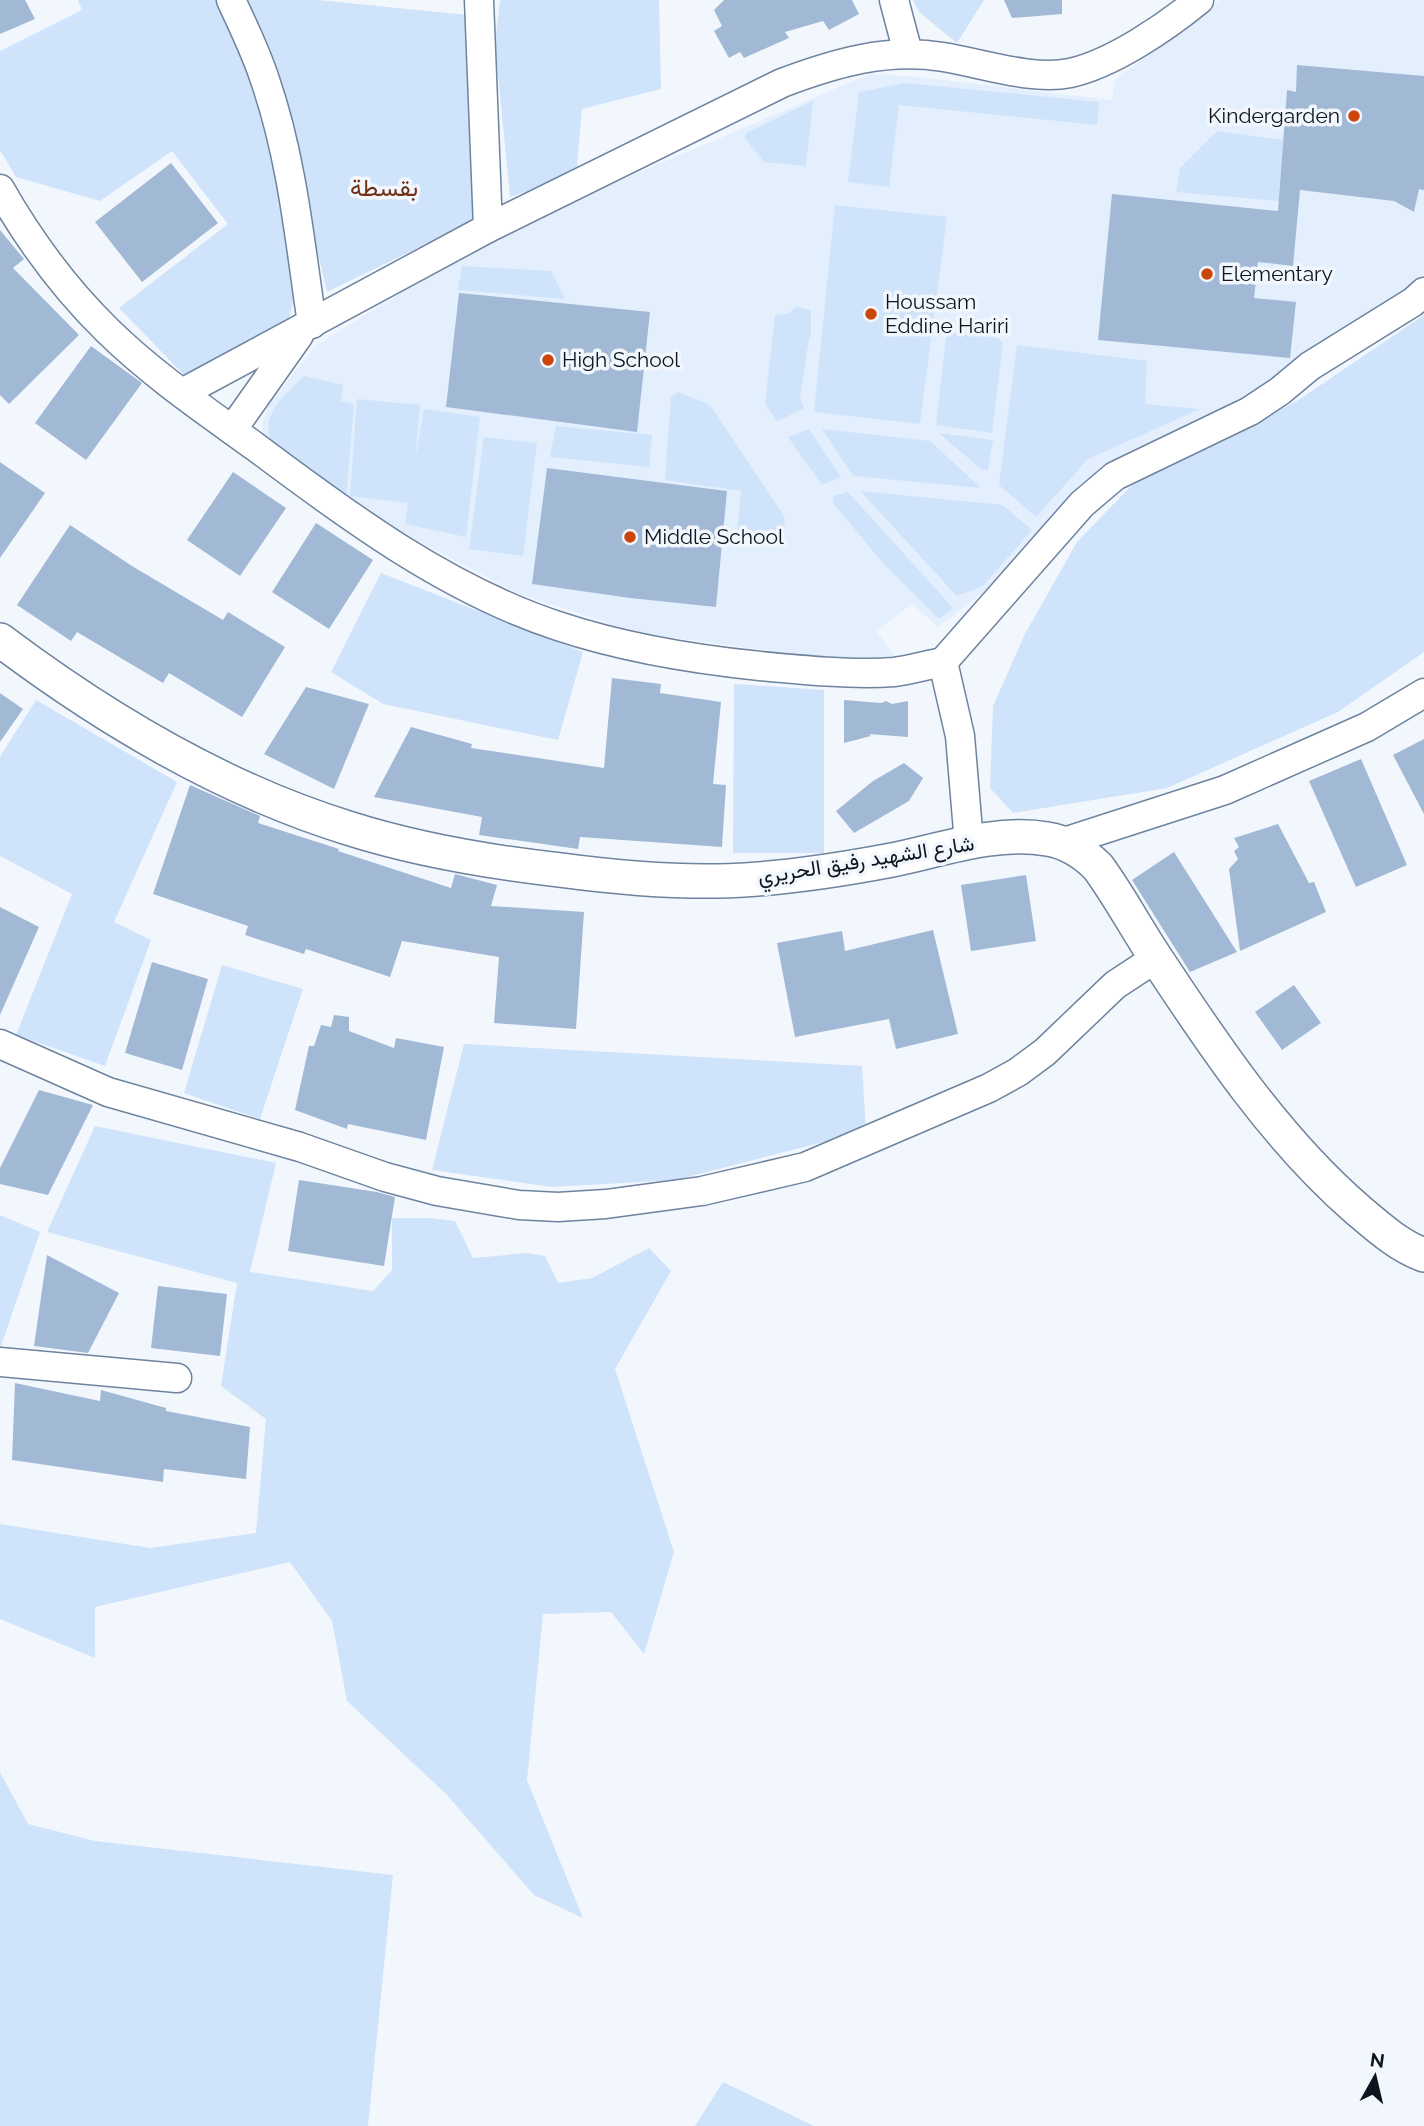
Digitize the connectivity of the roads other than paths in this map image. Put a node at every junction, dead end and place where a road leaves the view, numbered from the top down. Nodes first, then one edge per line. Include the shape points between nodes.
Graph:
1 (231, 0) edge
2 (479, 0) edge
3 (894, 0) edge
4 (1199, 0) edge
5 (908, 53) junction
6 (0, 189) edge
7 (488, 228) junction
8 (1424, 292) edge
9 (307, 327) junction
10 (182, 393) junction
11 (232, 430) junction
12 (0, 640) edge
13 (943, 662) junction
14 (1424, 693) edge
15 (1060, 842) junction
16 (969, 843) junction
17 (1156, 958) junction
18 (0, 1044) edge
19 (1424, 1255) edge
20 (0, 1362) edge
21 (177, 1378) dead end

1 - 9 street via 254,49 275,114 297,220
2 - 7 street
3 - 5 street
4 - 5 street via 1152,34 1068,74 1023,72
5 - 7 street via 847,61 782,83
6 - 10 street via 38,248 87,308 132,353
7 - 9 street
8 - 13 street via 1250,411 1115,476 1082,504
9 - 10 street
9 - 11 street
10 - 11 street
11 - 13 street via 407,553 556,626 663,654 788,668 895,672
12 - 16 street, شارع الشهيد رفيق الحريري via 118,721 250,790 350,829 442,852 608,876 718,881 804,874
13 - 16 street via 960,736
14 - 15 street via 1367,727 1225,790
15 - 16 street, شارع الشهيد رفيق الحريري via 1029,838
15 - 17 street, شارع الشهيد رفيق الحريري via 1098,867
17 - 18 street via 1115,985 1045,1052 989,1088 805,1167 702,1191 606,1204 519,1205 438,1191 108,1092
17 - 19 street, شارع الشهيد رفيق الحريري via 1219,1052 1302,1155 1378,1227
20 - 21 street

